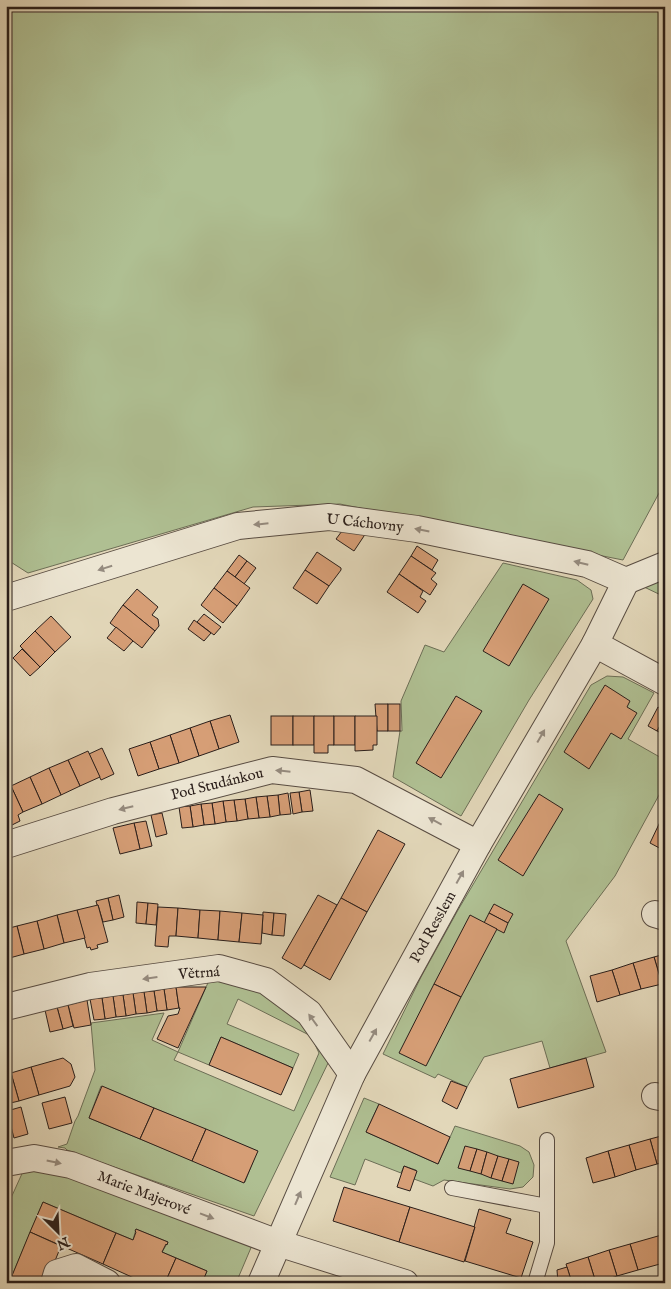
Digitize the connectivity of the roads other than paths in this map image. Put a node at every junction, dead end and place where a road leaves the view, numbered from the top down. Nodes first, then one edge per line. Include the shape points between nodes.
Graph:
1 (665, 565) edge
2 (626, 581) junction
3 (6, 598) edge
4 (595, 644) junction
5 (665, 682) edge
6 (478, 844) junction
7 (6, 845) edge
8 (6, 1007) edge
9 (352, 1074) junction
10 (546, 1140) dead end
11 (6, 1163) edge
12 (452, 1188) dead end
13 (547, 1206) junction
14 (278, 1243) junction
15 (54, 1283) edge
16 (107, 1283) edge
17 (261, 1283) edge
18 (404, 1283) edge
19 (535, 1283) edge

1 - 2 street
2 -> 3 street, U Cáchovny via 587,564 417,529 329,517 238,526
2 - 4 street, Pod Resslem
4 - 5 street
6 -> 4 street, Pod Resslem
6 -> 7 street, Pod Studánkou via 356,780 272,770 113,811
9 -> 6 street, Pod Resslem
9 -> 8 street, Větrná via 308,1013 266,981 219,968 90,986
14 -> 9 street, Pod Resslem
10 - 13 lane
11 -> 14 street, Marie Majerové via 34,1158 71,1165
12 - 13 lane
13 - 19 lane via 547,1243
14 - 17 street, Pod Resslem
14 - 18 street, Marie Majerové
15 - 16 street via 58,1273 76,1267

